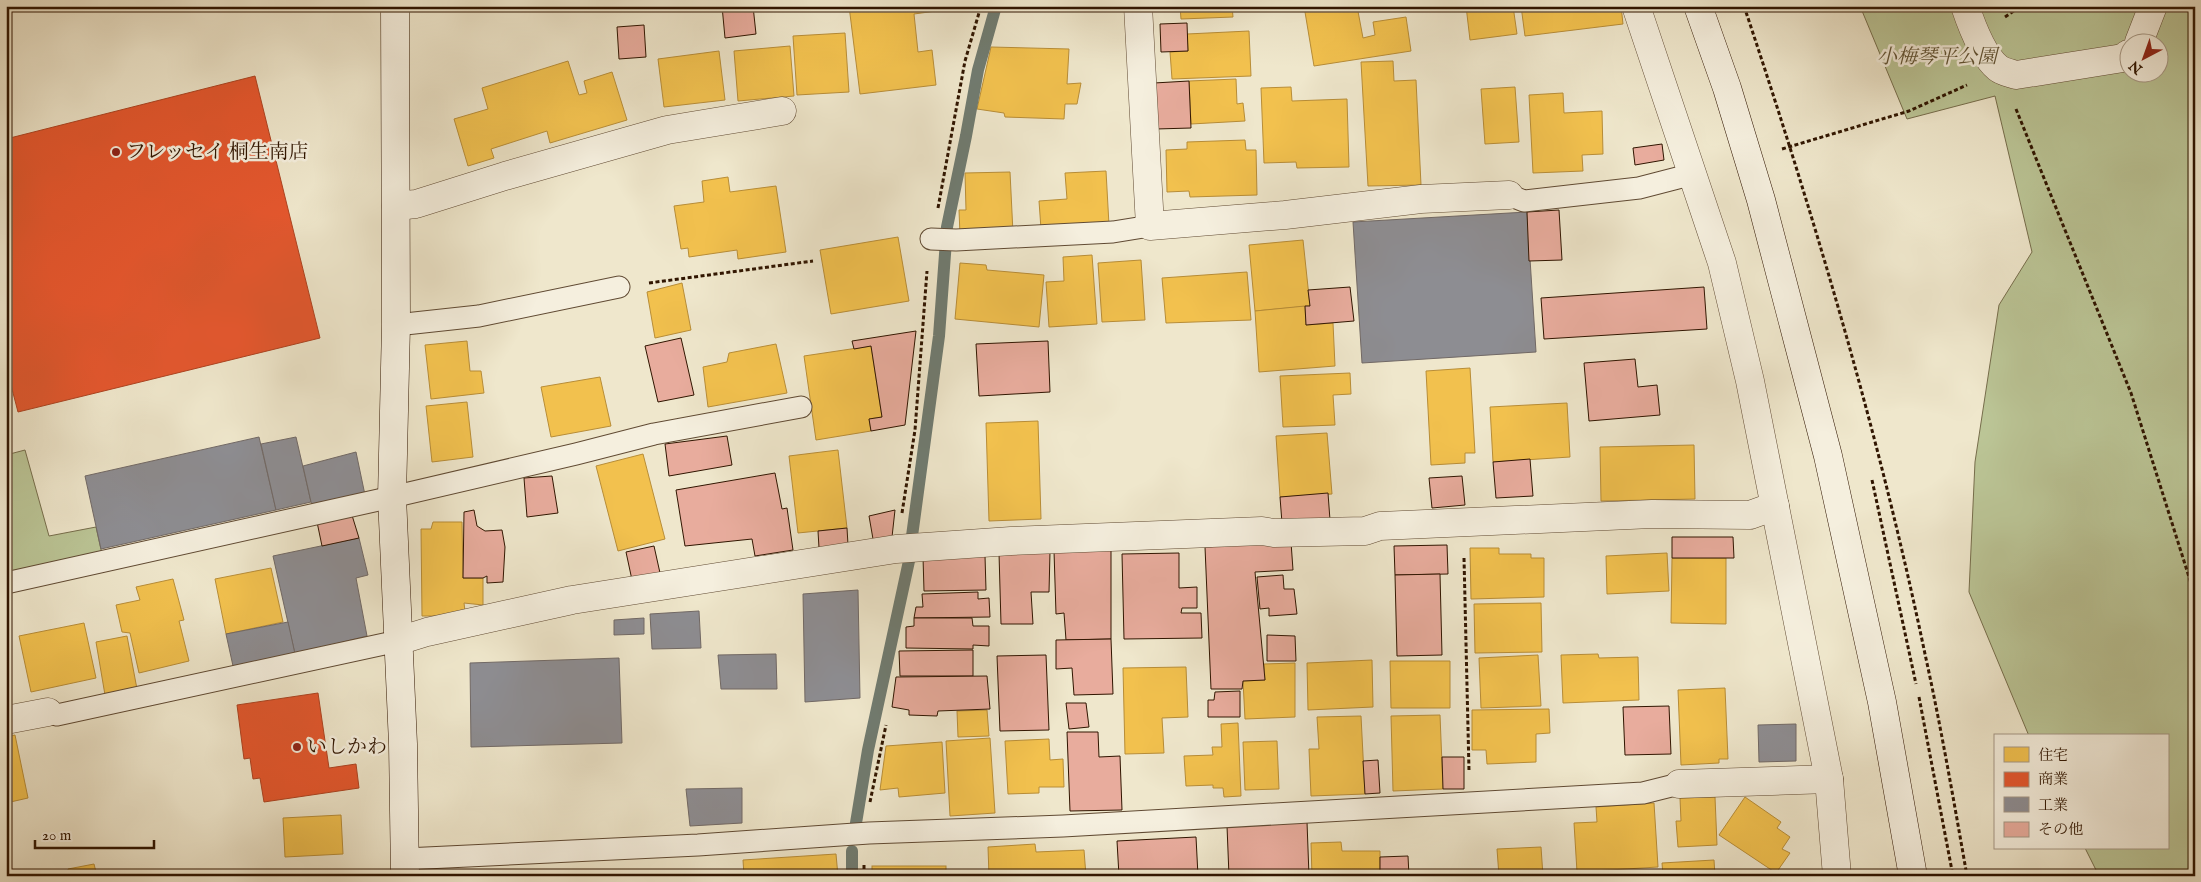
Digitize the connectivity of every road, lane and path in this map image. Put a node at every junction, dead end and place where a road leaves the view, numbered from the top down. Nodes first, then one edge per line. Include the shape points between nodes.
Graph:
1 (395, 6) edge
2 (1138, 6) edge
3 (1636, 6) edge
4 (1698, 6) edge
5 (1744, 6) edge
6 (1965, 6) edge
7 (2153, 6) edge
8 (2143, 32) edge
9 (2118, 59) edge
10 (2000, 70) junction
11 (782, 111) dead end
12 (1791, 146) junction
13 (1778, 150) dead end
14 (1693, 174) junction
15 (1509, 196) joint
16 (396, 206) junction
17 (1150, 226) junction
18 (931, 239) dead end
19 (813, 261) dead end
20 (618, 287) joint
21 (396, 325) junction
22 (801, 407) dead end
23 (392, 498) junction
24 (1775, 506) junction
25 (1463, 522) junction
26 (6, 583) edge
27 (2195, 596) edge
28 (398, 641) junction
29 (48, 712) joint
30 (6, 720) edge
31 (886, 725) dead end
32 (1829, 779) junction
33 (1679, 784) joint
34 (1470, 802) junction
35 (869, 806) dead end
36 (405, 867) edge
37 (1837, 876) edge
38 (1913, 876) edge
39 (1966, 876) edge

1 - 16 street
2 - 17 street
3 - 14 street
4 - 38 street via 1761,200 1828,456 1878,683
5 - 12 path
6 - 10 street via 1971,25 1991,62
7 - 8 street
9 - 10 street via 2016,75
10 - 12 path via 1909,111
10 - 27 path via 2131,393
11 - 16 street via 666,130 416,204
12 - 13 path
12 - 39 path via 1890,504 1925,653
14 - 15 lane via 1639,188 1524,201
14 - 24 street via 1724,272
15 - 17 street via 1421,199
16 - 21 street
17 - 18 lane via 1113,232
19 - 20 path
20 - 21 lane via 479,316
21 - 23 street
22 - 23 lane via 654,434
23 - 26 lane
23 - 28 street
24 - 25 street via 1750,515 1652,514
24 - 32 street
25 - 28 street via 1380,526 1365,531 1262,531 915,547 572,600
25 - 34 path
28 - 29 lane via 56,715
28 - 36 street
29 - 30 street
31 - 35 path
32 - 33 street
32 - 37 street
33 - 34 lane via 1643,793
34 - 36 lane via 1063,826 840,835

